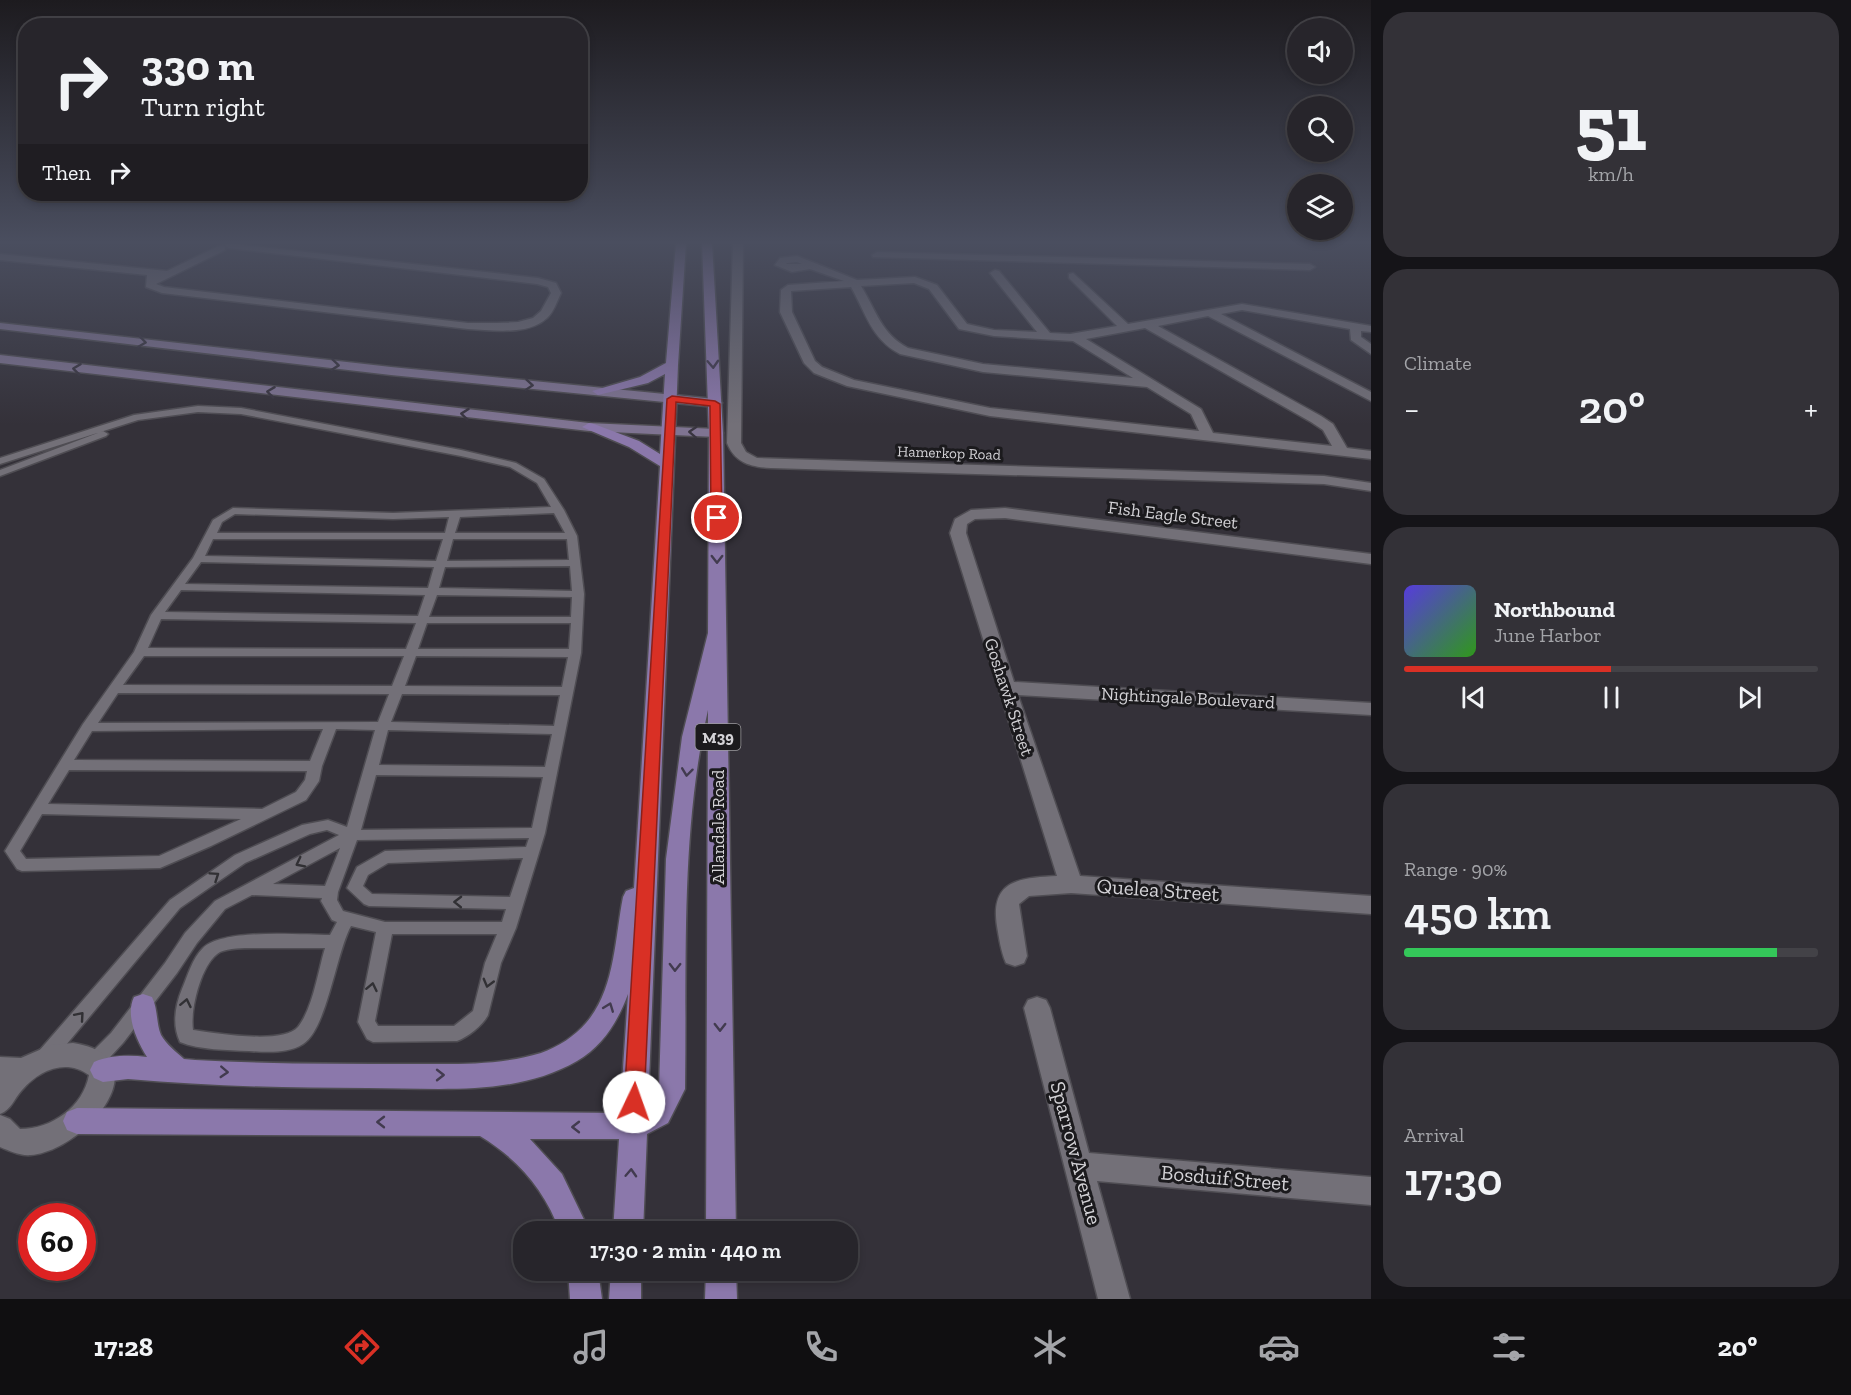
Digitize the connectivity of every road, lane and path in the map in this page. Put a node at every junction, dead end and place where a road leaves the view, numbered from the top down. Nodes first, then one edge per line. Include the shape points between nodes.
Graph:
1 (278, 304) edge
2 (551, 304) edge
3 (677, 304) edge
4 (710, 304) edge
5 (737, 304) edge
6 (786, 304) edge
7 (865, 304) edge
8 (945, 304) edge
9 (1020, 304) edge
10 (1102, 304) edge
11 (1208, 312) junction
12 (1144, 323) junction
13 (0, 326) edge
14 (1356, 326) junction
15 (1126, 327) junction
16 (1371, 329) edge
17 (1047, 337) junction
18 (1077, 338) junction
19 (1371, 350) edge
20 (0, 359) edge
21 (672, 365) junction
22 (1153, 384) junction
23 (598, 391) junction
24 (1371, 397) edge
25 (672, 399) junction
26 (715, 404) junction
27 (163, 412) junction
28 (589, 427) junction
29 (669, 430) junction
30 (716, 433) junction
31 (1209, 436) junction
32 (36, 448) junction
33 (1342, 451) junction
34 (1371, 455) edge
35 (45, 456) junction
36 (2, 460) edge
37 (668, 464) junction
38 (13, 468) junction
39 (0, 472) edge
40 (1371, 487) edge
41 (559, 510) junction
42 (455, 515) junction
43 (971, 515) joint
44 (210, 536) junction
45 (572, 536) junction
46 (449, 538) junction
47 (198, 559) junction
48 (1371, 559) edge
49 (574, 563) junction
50 (440, 564) junction
51 (176, 587) junction
52 (430, 593) junction
53 (578, 594) junction
54 (157, 615) junction
55 (421, 620) junction
56 (577, 620) junction
57 (717, 633) junction
58 (140, 652) junction
59 (413, 652) junction
60 (574, 653) junction
61 (1006, 688) junction
62 (114, 689) junction
63 (398, 690) junction
64 (566, 691) junction
65 (1371, 709) edge
66 (331, 725) junction
67 (383, 726) junction
68 (87, 727) junction
69 (558, 730) junction
70 (67, 765) junction
71 (315, 766) junction
72 (369, 770) junction
73 (549, 772) junction
74 (39, 809) junction
75 (267, 814) junction
76 (647, 829) junction
77 (538, 833) junction
78 (352, 835) junction
79 (530, 852) junction
80 (1071, 884) junction
81 (250, 889) junction
82 (330, 892) junction
83 (516, 903) junction
84 (1371, 905) edge
85 (346, 920) junction
86 (385, 928) junction
87 (508, 928) junction
88 (334, 942) junction
89 (1016, 956) dead end
90 (143, 1005) junction
91 (1037, 1008) dead end
92 (23, 1066) edge
93 (98, 1067) junction
94 (177, 1070) junction
95 (0, 1101) edge
96 (77, 1121) junction
97 (483, 1123) junction
98 (633, 1125) junction
99 (0, 1128) edge
100 (1080, 1166) junction
101 (1371, 1191) edge
102 (571, 1221) edge
103 (629, 1221) edge
104 (721, 1221) edge
105 (584, 1281) edge
106 (626, 1281) edge
107 (721, 1281) edge
108 (586, 1299) edge
109 (625, 1299) edge
110 (721, 1299) edge
111 (1114, 1299) edge

1 - 2 street via 468,326 535,320 545,314
3 - 21 main road
4 -> 26 main road, Allandale Road / M39
5 - 40 street, Hamerkop Road via 734,443 739,453 751,461 1324,480
6 - 31 street via 786,312 813,366 844,381 974,410
7 - 22 street via 881,335 904,351 983,368
8 - 17 street via 967,329
9 - 17 street
10 - 15 street
11 - 12 street
11 - 14 street via 1248,308
11 - 24 street
12 - 15 street
12 - 33 street via 1316,419 1328,427
13 -> 23 street
14 - 16 street
14 - 19 street via 1354,338
15 - 18 street
17 - 18 street
18 - 22 street
28 -> 20 street
21 - 23 main road via 644,380
21 - 25 main road
22 - 31 street via 1196,412
23 - 25 street
25 - 26 street
25 - 29 main road
26 - 30 main road, Allandale Road / M39
27 - 32 lane
27 - 35 lane
27 - 41 lane via 241,411 513,465 541,481
28 - 29 street
28 - 37 main road via 634,444
30 -> 29 street
29 - 37 main road
30 -> 57 main road, Allandale Road / M39
31 - 33 street
32 - 35 lane
32 - 36 lane
33 - 34 street
35 - 38 lane
36 - 38 lane
37 - 76 main road
38 - 39 lane
41 - 42 lane
41 - 45 lane
42 - 44 lane via 233,512 219,520
42 - 46 lane
43 - 48 street, Fish Eagle Street via 1005,513
43 - 61 street, Goshawk Street via 960,522 959,541
44 - 46 lane
44 - 47 lane
45 - 46 lane
45 - 49 lane
46 - 50 lane
47 - 50 lane
47 - 51 lane
49 - 50 lane
49 - 53 lane
50 - 52 lane
51 - 52 lane
51 - 54 lane
52 - 53 lane
52 - 55 lane
53 - 56 lane
54 - 55 lane
54 - 58 lane
55 - 56 lane
55 - 59 lane
56 - 60 lane
57 -> 98 main road via 692,737 677,859 672,1089 658,1117
57 -> 104 main road, Allandale Road / M39
58 - 59 lane
58 - 62 lane
59 - 60 lane
59 - 63 lane
60 - 64 lane
61 - 65 street, Nightingale Boulevard
61 - 80 street, Goshawk Street
62 - 63 lane
62 - 68 lane
63 - 64 lane
63 - 67 lane
64 - 69 lane
66 - 67 lane
66 - 68 lane
66 - 71 lane
67 - 69 lane
67 - 72 lane
68 - 70 lane
69 - 73 lane
70 - 71 lane
70 - 74 lane
71 - 75 lane via 312,781 301,796
72 - 73 lane
72 - 78 lane
73 - 77 lane
74 - 75 lane
74 - 75 lane via 12,851 22,865 160,862
94 -> 76 main road via 311,1076 455,1075 508,1073 560,1057 584,1043 605,1018 618,983
76 - 98 main road
77 - 78 lane
77 - 79 lane
78 -> 81 lane
78 - 82 lane
92 -> 78 lane via 175,903 240,859 307,829 328,825
79 - 83 lane
83 -> 79 lane via 369,900 355,888 362,871 385,857
80 - 84 street, Quelea Street
80 - 89 street, Quelea Street via 1036,885 1010,895 1006,909
81 - 82 lane
81 - 90 lane via 220,905
82 - 85 lane via 331,905
83 - 87 lane
85 - 86 lane
85 - 88 lane
86 - 87 lane
87 -> 86 lane via 493,963 480,1015 457,1033 422,1035 373,1034 366,1022
88 -> 88 lane via 309,1027 297,1039 262,1043 186,1037 182,1025 189,992 201,964 215,947 236,942
90 - 93 lane
90 - 94 main road via 146,1034 153,1048
91 - 100 street, Sparrow Avenue
92 - 93 street via 59,1055 74,1055
92 - 95 street
93 - 94 main road
93 - 96 street via 97,1094
97 -> 96 main road
96 - 99 street via 54,1135 28,1142 14,1140
98 -> 97 main road via 577,1128
97 - 102 main road via 532,1156
103 -> 98 main road
100 - 101 street, Bosduif Street
100 - 111 street, Sparrow Avenue
105 - 108 main road
106 - 109 main road
107 - 110 main road

